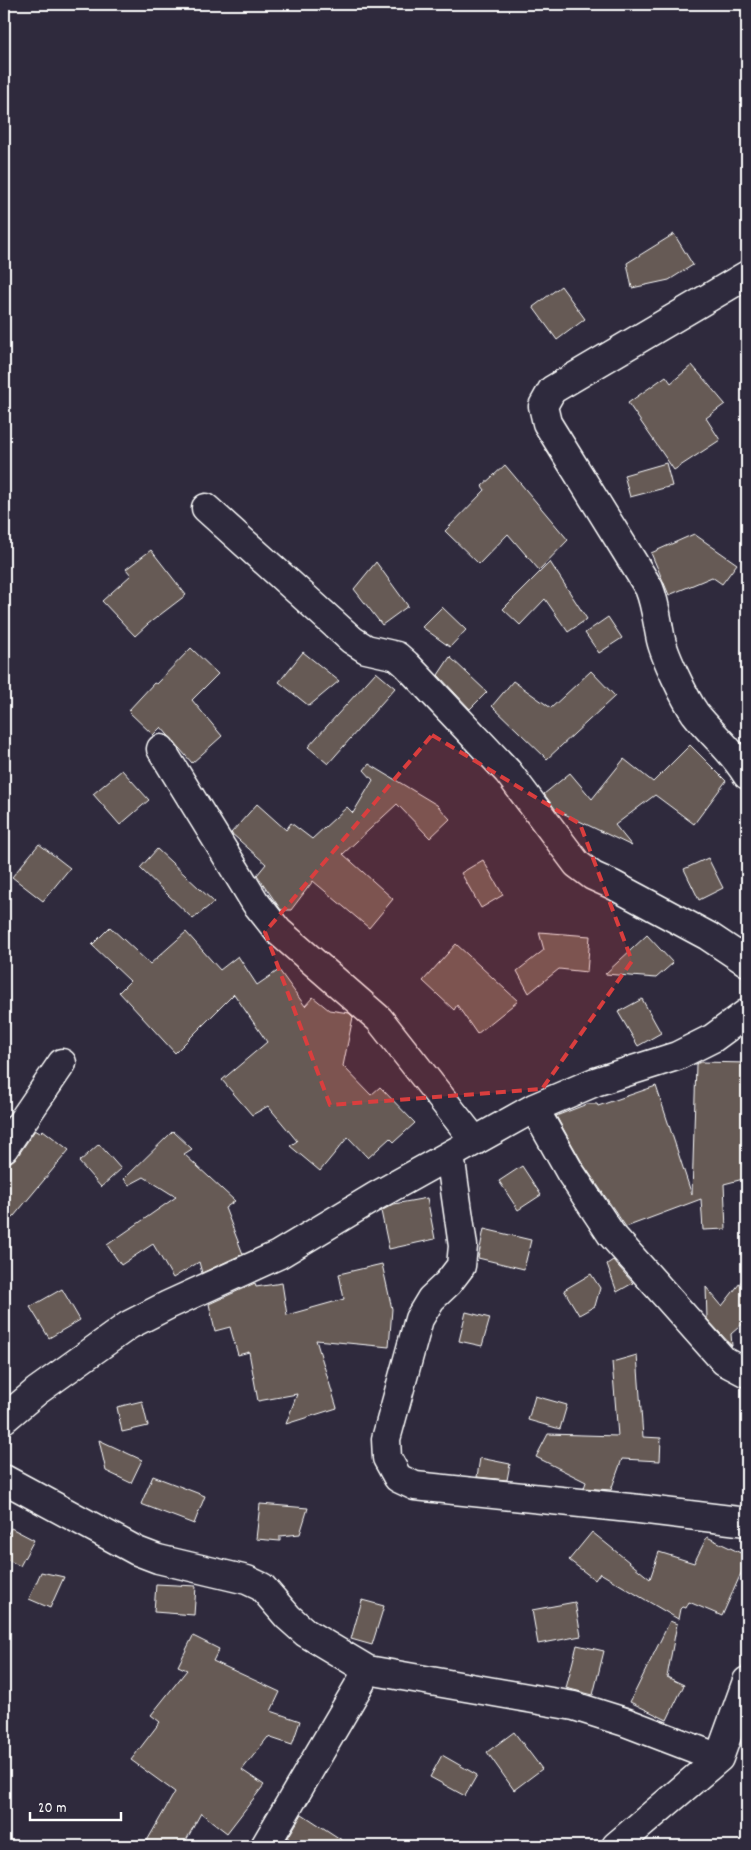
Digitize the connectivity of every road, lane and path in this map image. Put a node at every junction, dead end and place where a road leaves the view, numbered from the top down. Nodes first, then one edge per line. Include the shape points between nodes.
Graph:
1 (747, 275) edge
2 (206, 508) dead end
3 (161, 749) dead end
4 (747, 775) edge
5 (747, 962) edge
6 (747, 1013) edge
7 (62, 1062) dead end
8 (534, 1108) junction
9 (475, 1141) junction
10 (4, 1148) edge
11 (450, 1155) junction
12 (747, 1373) edge
13 (5, 1416) edge
14 (4, 1479) edge
15 (747, 1522) edge
16 (368, 1670) junction
17 (747, 1681) edge
18 (718, 1758) junction
19 (265, 1846) edge
20 (616, 1846) edge

1 - 4 street via 552,390 543,406 547,423 649,588 662,642 680,686 695,712 739,761
2 - 5 street via 352,640 366,649 397,656 406,664 508,772 577,864 593,876 708,936
3 - 9 street via 255,902 278,931 379,1019
6 - 8 street via 713,1038 677,1056 596,1082
7 - 10 street
8 - 9 street
8 - 12 street via 570,1172 617,1241 724,1361
9 - 11 street
11 - 13 street via 278,1255 129,1325
11 - 15 street via 463,1246 461,1266 431,1299 418,1319 386,1439 387,1458 398,1478 415,1486
14 - 16 street via 137,1551 247,1580 262,1587 306,1633
16 - 18 street via 574,1706
16 - 19 street
17 - 18 street
18 - 20 street

